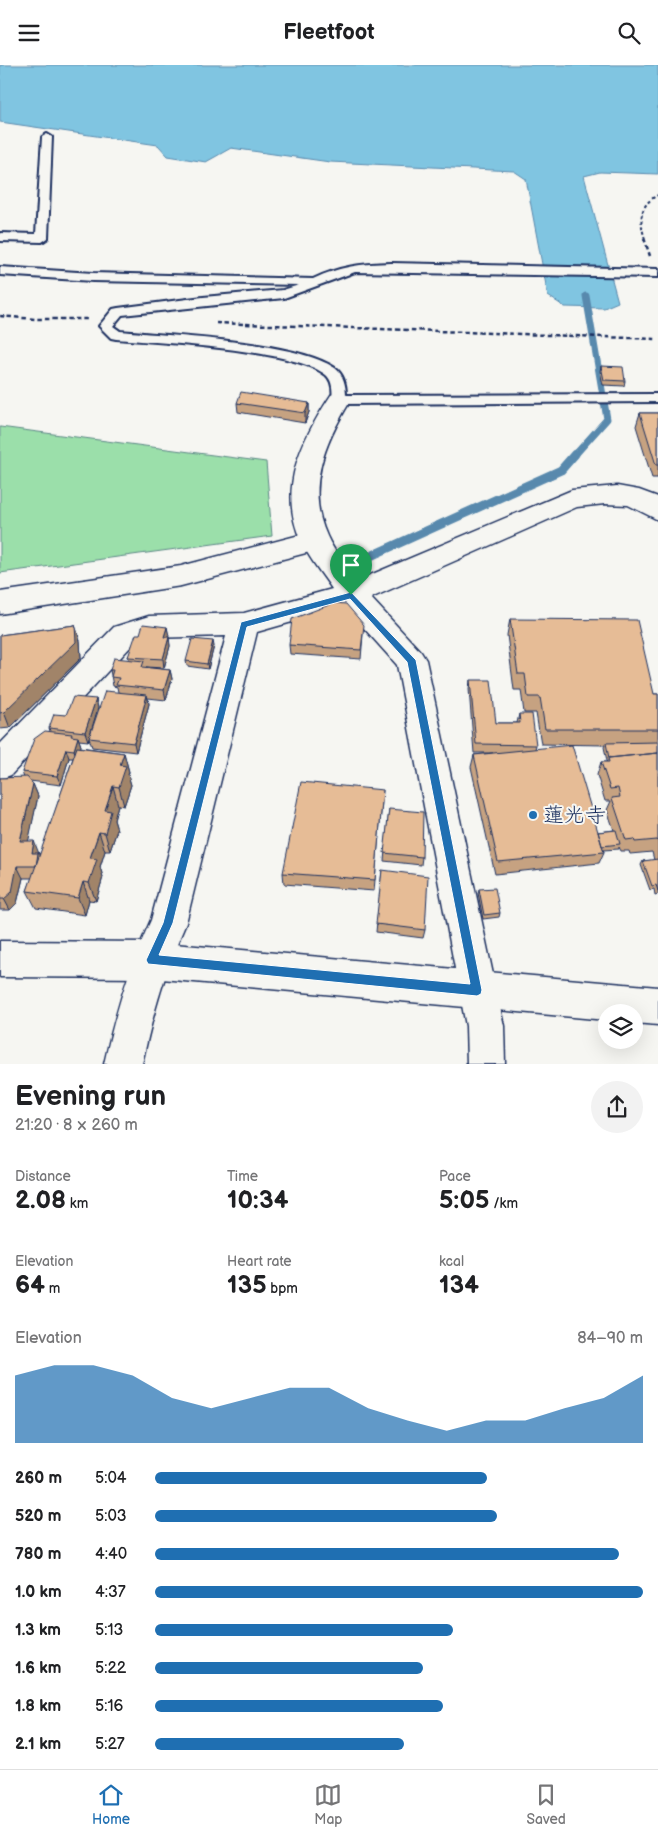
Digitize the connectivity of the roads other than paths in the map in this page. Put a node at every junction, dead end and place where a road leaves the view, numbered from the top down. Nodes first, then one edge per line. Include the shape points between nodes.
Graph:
1 (47, 137) dead end
2 (0, 237) edge
3 (0, 271) edge
4 (656, 273) edge
5 (317, 282) junction
6 (658, 398) edge
7 (339, 400) junction
8 (658, 511) edge
9 (315, 541) junction
10 (351, 595) junction
11 (0, 603) edge
12 (244, 624) junction
13 (0, 765) edge
14 (0, 959) edge
15 (151, 960) junction
16 (477, 990) junction
17 (658, 1006) edge
18 (123, 1064) edge
19 (486, 1064) edge

1 - 2 lane via 42,238
3 - 5 lane via 93,277
4 - 5 lane via 391,267 354,268
5 - 7 lane via 284,294 118,312 106,326 116,335 258,351 313,362 331,372 340,385
6 - 7 lane
7 - 9 street via 322,427 304,479 307,520
8 - 10 street via 634,497 597,495 572,499
9 - 10 street
9 - 11 street via 181,576
10 - 12 street
10 - 16 street via 411,660
12 - 13 street via 149,627 124,635
12 - 15 street via 168,923
14 - 15 street
15 - 16 street
15 - 18 street via 134,1011
16 - 17 street
16 - 19 street via 485,1026

